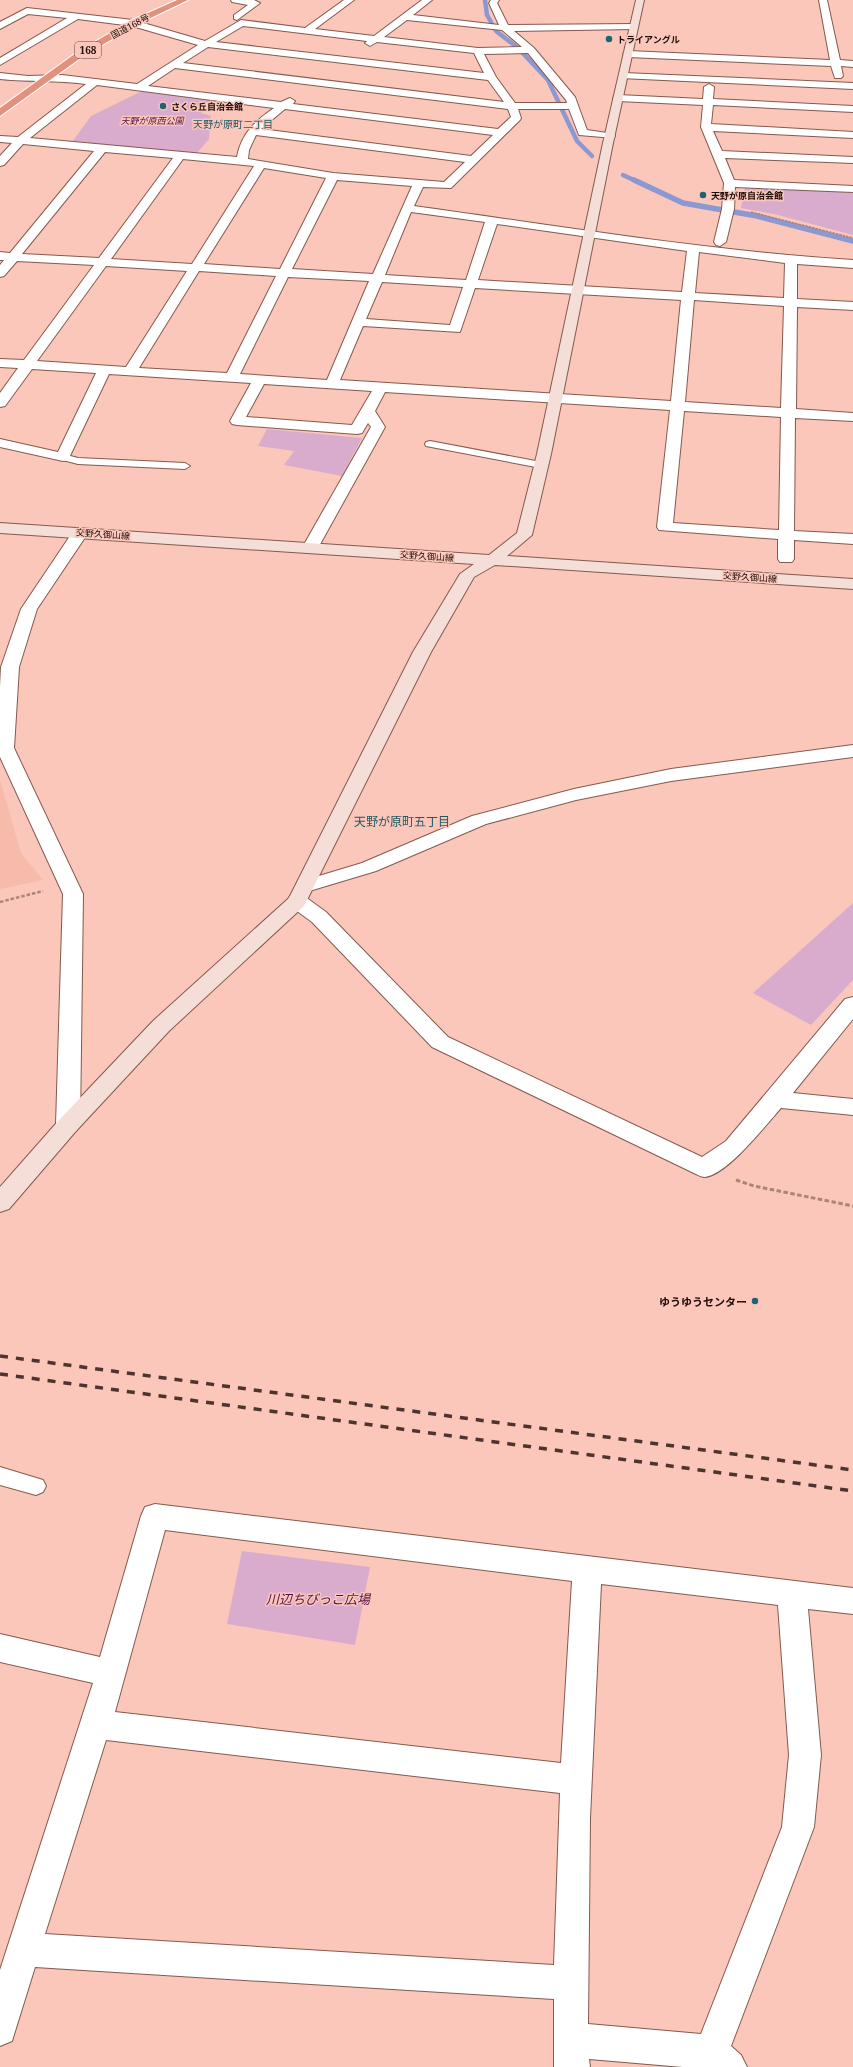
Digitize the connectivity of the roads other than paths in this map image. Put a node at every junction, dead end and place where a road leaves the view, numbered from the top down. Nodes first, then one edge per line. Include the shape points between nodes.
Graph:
1 (184, 0) edge
2 (235, 0) edge
3 (350, 0) edge
4 (428, 0) edge
5 (495, 0) edge
6 (640, 0) edge
7 (823, 0) edge
8 (76, 16) junction
9 (237, 17) dead end
10 (405, 17) junction
11 (133, 22) junction
12 (0, 26) edge
13 (634, 26) junction
14 (506, 28) junction
15 (306, 31) junction
16 (375, 39) junction
17 (206, 44) junction
18 (531, 50) junction
19 (478, 51) junction
20 (628, 54) junction
21 (711, 58) junction
22 (346, 60) junction
23 (0, 62) edge
24 (835, 63) junction
25 (853, 64) edge
26 (172, 65) junction
27 (0, 76) edge
28 (624, 76) junction
29 (491, 77) junction
30 (44, 79) junction
31 (710, 79) junction
32 (95, 82) junction
33 (316, 82) junction
34 (840, 85) junction
35 (853, 86) edge
36 (138, 88) junction
37 (618, 98) junction
38 (708, 102) junction
39 (284, 106) junction
40 (512, 106) junction
41 (572, 106) junction
42 (850, 109) edge
43 (0, 113) edge
44 (706, 127) junction
45 (252, 131) junction
46 (501, 133) junction
47 (853, 135) edge
48 (610, 136) junction
49 (0, 139) edge
50 (20, 141) junction
51 (102, 148) junction
52 (717, 154) junction
53 (180, 156) junction
54 (474, 160) junction
55 (853, 160) edge
56 (242, 161) junction
57 (0, 163) edge
58 (260, 165) junction
59 (333, 176) junction
60 (730, 183) junction
61 (418, 185) junction
62 (853, 189) edge
63 (407, 208) junction
64 (492, 220) junction
65 (590, 231) junction
66 (720, 242) junction
67 (693, 248) junction
68 (0, 256) edge
69 (853, 256) edge
70 (13, 257) junction
71 (791, 260) junction
72 (103, 262) junction
73 (853, 264) edge
74 (196, 268) junction
75 (0, 273) edge
76 (284, 273) junction
77 (377, 278) junction
78 (471, 284) junction
79 (578, 290) junction
80 (689, 296) junction
81 (790, 302) junction
82 (853, 306) edge
83 (358, 322) junction
84 (0, 363) edge
85 (28, 365) junction
86 (104, 370) junction
87 (130, 372) junction
88 (231, 378) junction
89 (259, 380) junction
90 (332, 384) junction
91 (381, 387) junction
92 (555, 398) junction
93 (0, 403) edge
94 (678, 406) junction
95 (368, 411) junction
96 (789, 413) junction
97 (853, 417) edge
98 (0, 443) edge
99 (430, 444) dead end
100 (63, 457) junction
101 (541, 465) junction
102 (185, 466) dead end
103 (0, 528) edge
104 (80, 533) junction
105 (787, 535) junction
106 (853, 539) edge
107 (310, 548) junction
108 (786, 559) dead end
109 (493, 560) junction
110 (853, 584) edge
111 (853, 751) edge
112 (301, 893) junction
113 (853, 1004) edge
114 (775, 1099) junction
115 (853, 1107) edge
116 (68, 1125) junction
117 (0, 1203) edge
118 (0, 1476) edge
119 (36, 1486) dead end
120 (587, 1570) junction
121 (792, 1594) junction
122 (853, 1601) edge
123 (0, 1648) edge
124 (110, 1673) junction
125 (96, 1724) junction
126 (576, 1780) junction
127 (23, 1948) junction
128 (569, 1982) junction
129 (0, 2029) edge
130 (571, 2054) edge
131 (720, 2059) edge

1 - 11 highway, 国道168号 / 168
2 - 9 street via 256,3
3 - 15 street
4 - 10 street
5 - 14 street via 493,4
6 - 13 street
7 - 24 street
8 - 11 street
8 - 12 street via 28,11
8 - 23 street
10 - 14 street
10 - 16 street
11 - 17 street
11 - 30 highway, 国道168号 / 168
13 - 14 street
13 - 20 street
14 - 18 street
15 - 16 street
15 - 17 street via 241,23
16 - 19 street
16 - 22 street
17 - 22 street
17 - 26 street
18 - 19 street
18 - 41 street via 570,99
19 - 29 street
20 - 21 street
20 - 28 street
21 - 24 street
21 - 31 street
22 - 29 street
22 - 33 street
24 - 25 street
24 - 34 street
26 - 33 street
26 - 36 street
27 - 30 street
28 - 31 street
28 - 37 street
29 - 40 street
30 - 32 street via 62,78
30 - 43 highway, 国道168号 / 168
31 - 34 street
31 - 38 street
32 - 36 street
32 - 50 street
33 - 39 street
33 - 40 street
34 - 35 street
34 - 42 street
36 - 39 street
37 - 38 street
37 - 48 street
38 - 42 street
38 - 44 street
39 - 45 street
39 - 46 street
40 - 41 street
40 - 46 street via 516,118
41 - 48 street via 583,133
42 - 47 street
44 - 47 street
44 - 52 street
45 - 54 street
45 - 56 street via 243,149
46 - 54 street
48 - 65 street
49 - 50 street
50 - 51 street
50 - 57 street
51 - 53 street
51 - 70 street
52 - 55 street
52 - 60 street
53 - 56 street
53 - 72 street
54 - 61 street via 447,186
56 - 58 street
58 - 59 street
58 - 74 street
59 - 61 street
59 - 76 street
60 - 62 street
60 - 66 street via 728,209
61 - 63 street
63 - 64 street
63 - 77 street
64 - 65 street
64 - 78 street
65 - 66 street
65 - 67 street
65 - 79 street
66 - 69 street
67 - 71 street
67 - 80 street
68 - 70 street
70 - 72 street
70 - 75 street
71 - 73 street
71 - 81 street
72 - 74 street
72 - 85 street
74 - 76 street
74 - 87 street
76 - 77 street
76 - 88 street
77 - 78 street
77 - 83 street
78 - 79 street
78 - 83 street via 455,329
79 - 80 street
79 - 92 street
80 - 81 street
80 - 94 street
81 - 82 street
81 - 96 street
83 - 90 street
84 - 85 street
85 - 86 street
85 - 93 street
86 - 87 street
86 - 100 street
87 - 88 street
88 - 89 street
89 - 90 street
89 - 95 street via 237,421 357,430
90 - 91 street
91 - 92 street
91 - 95 street
92 - 94 street
92 - 101 street
94 - 96 street
94 - 105 street via 665,527
95 - 107 street via 378,427
96 - 97 street
96 - 105 street
98 - 100 street
99 - 101 lane
100 - 102 lane via 78,461
101 - 109 street via 524,535
103 - 104 street, 交野久御山線
104 - 107 street, 交野久御山線
104 - 116 street via 29,609 10,667 5,748 73,894
105 - 106 street
105 - 108 street
107 - 109 street, 交野久御山線
109 - 110 street, 交野久御山線
109 - 112 street via 468,574 422,652
111 - 112 street via 671,775 574,795 479,820
112 - 114 street via 318,917 440,1042 704,1168 734,1147
112 - 116 street via 161,1026
113 - 114 street
114 - 115 street
116 - 117 street
118 - 119 lane
120 - 121 street
120 - 124 street via 155,1516
120 - 126 street
121 - 122 street
121 - 131 street via 805,1755 798,1827
123 - 124 street
124 - 125 street
125 - 126 street
125 - 127 street
126 - 128 street
127 - 128 street
127 - 129 street
128 - 130 street
130 - 131 street

